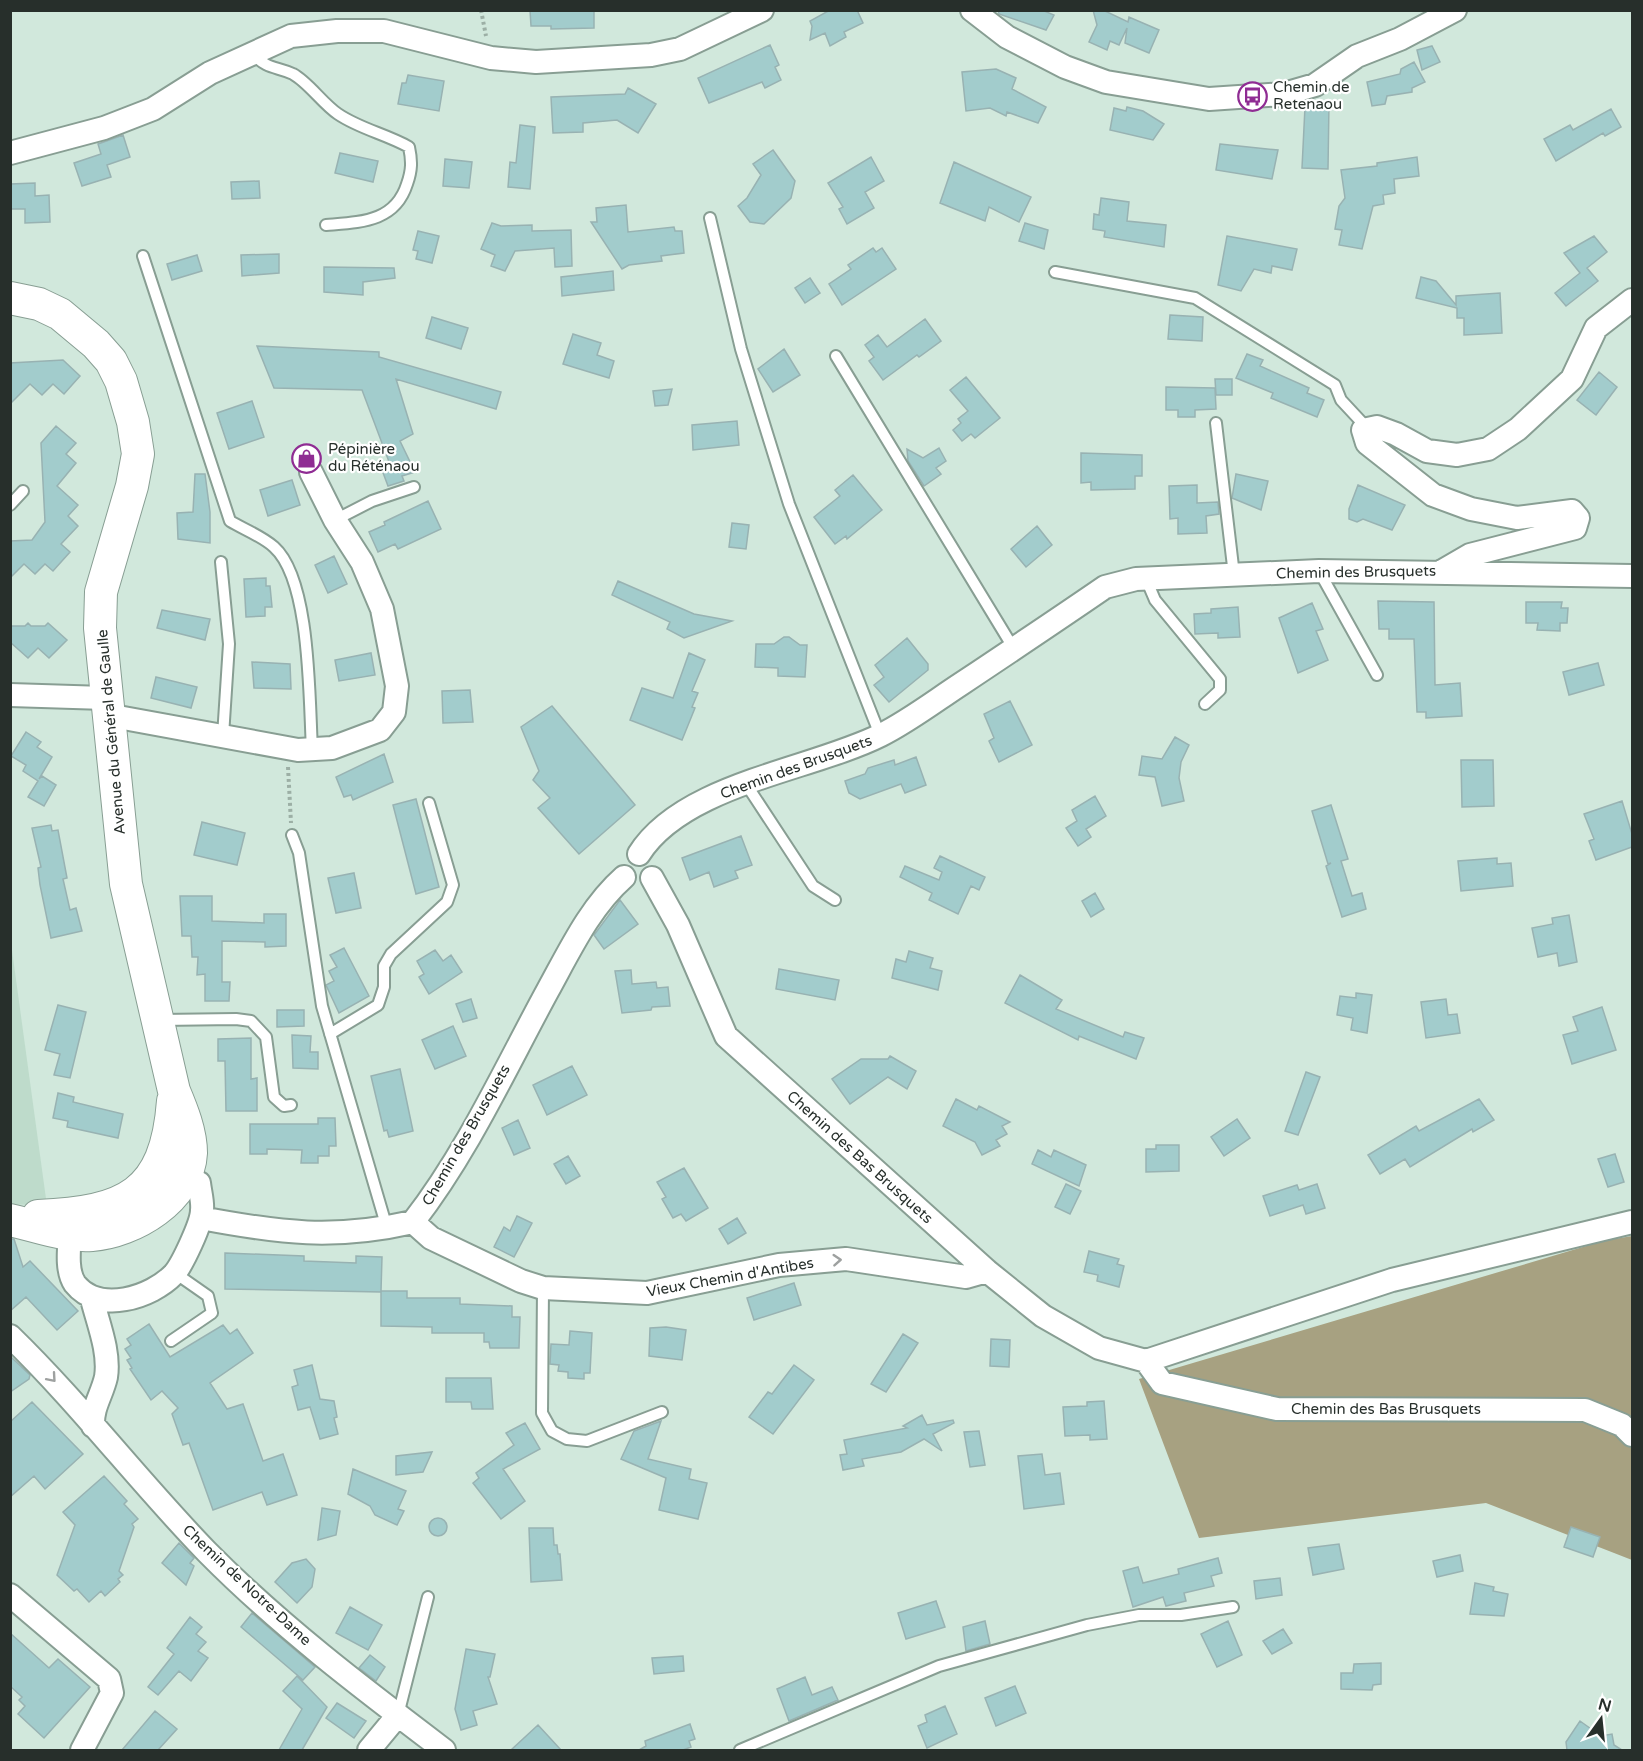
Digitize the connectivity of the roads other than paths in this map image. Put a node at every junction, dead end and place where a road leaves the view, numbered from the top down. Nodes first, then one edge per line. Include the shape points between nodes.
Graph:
1 (762, 10) edge
2 (972, 10) edge
3 (1455, 10) edge
4 (1422, 17) edge
5 (253, 54) junction
6 (10, 153) edge
7 (710, 218) dead end
8 (326, 225) dead end
9 (143, 256) dead end
10 (1055, 272) dead end
11 (10, 298) edge
12 (1632, 300) edge
13 (836, 356) dead end
14 (1216, 423) dead end
15 (1369, 429) junction
16 (311, 471) dead end
17 (414, 487) dead end
18 (22, 491) dead end
19 (10, 505) edge
20 (335, 520) junction
21 (221, 562) dead end
22 (1319, 571) junction
23 (1438, 573) junction
24 (1234, 575) junction
25 (1632, 576) edge
26 (1146, 579) junction
27 (1014, 649) junction
28 (1377, 675) dead end
29 (10, 695) edge
30 (1205, 705) dead end
31 (106, 707) junction
32 (880, 735) junction
33 (223, 736) junction
34 (312, 749) junction
35 (746, 784) junction
36 (429, 803) dead end
37 (292, 835) road end
38 (639, 855) junction
39 (624, 877) junction
40 (652, 878) junction
41 (835, 900) dead end
42 (157, 1020) junction
43 (330, 1034) junction
44 (174, 1091) junction
45 (291, 1105) dead end
46 (172, 1179) junction
47 (201, 1218) junction
48 (10, 1219) edge
49 (1632, 1221) edge
50 (413, 1222) junction
51 (387, 1228) junction
52 (70, 1234) junction
53 (987, 1271) junction
54 (175, 1273) junction
55 (543, 1288) junction
56 (92, 1299) junction
57 (119, 1300) junction
58 (10, 1336) edge
59 (171, 1341) dead end
60 (104, 1345) junction
61 (1146, 1361) junction
62 (662, 1412) dead end
63 (93, 1426) junction
64 (1632, 1435) edge
65 (10, 1595) edge
66 (428, 1597) dead end
67 (1233, 1607) dead end
68 (398, 1715) junction
69 (82, 1750) edge
70 (369, 1750) edge
71 (444, 1750) edge
72 (740, 1750) edge

1 - 5 street via 680,49 651,55 536,62 491,58 384,31 291,36
2 - 4 street via 1007,37 1106,82 1209,99 1284,94 1315,85
3 - 4 street
5 - 6 street via 210,72 153,109 104,128
5 - 8 lane via 264,66 294,75 337,114 409,147 412,164 408,181 402,200 392,210 357,222
7 - 32 lane via 741,349 789,504
9 - 34 lane via 230,521 275,547 292,577 306,635
10 - 15 lane via 1195,297 1335,385 1341,400
11 - 31 main road, Avenue du Général de Gaulle via 39,304 80,329 111,361 128,401 138,454 101,592
12 - 15 street via 1596,328 1572,379 1518,429 1488,449 1457,455 1427,451 1396,434 1377,427
13 - 27 lane
14 - 24 lane
15 - 23 street, Chemin des Brusquets via 1363,430 1367,443 1433,495 1471,509 1517,518 1572,511 1578,518 1575,528 1470,555
16 - 20 street
17 - 20 lane via 372,501
18 - 19 lane
20 - 34 street via 362,562 382,609 397,686 394,712 380,730 332,748
21 - 33 lane via 229,644
22 - 23 street, Chemin des Brusquets
22 - 24 street, Chemin des Brusquets
22 - 28 lane
23 - 25 street
24 - 26 street, Chemin des Brusquets
26 - 27 street, Chemin des Brusquets via 1106,587
26 - 30 lane via 1155,600 1220,679 1220,690
27 - 32 street, Chemin des Brusquets
29 - 31 street
31 - 33 street
31 - 42 main road, Avenue du Général de Gaulle via 126,884
32 - 35 street, Chemin des Brusquets
33 - 34 street via 289,749
35 - 38 street, Chemin des Brusquets via 697,804 656,834
35 - 41 lane via 813,886
36 - 43 lane via 453,885 447,902 391,954 384,966 384,987 378,1005
37 - 43 lane via 299,853 322,1006
38 - 39 street via 626,860
38 - 40 street via 651,862
39 - 40 street via 639,886
39 - 50 street, Chemin des Brusquets via 579,933 448,1172
40 - 53 street, Chemin des Bas Brusquets via 678,925 726,1036
42 - 44 main road, Avenue du Général de Gaulle
42 - 45 lane via 251,1021 266,1037 274,1097 284,1106
43 - 51 lane
44 - 46 main road via 167,1143
44 - 46 main road, Avenue du Général de Gaulle via 184,1118
46 - 47 street
46 - 48 main road via 87,1212
46 - 52 main road via 162,1205 130,1226 91,1235
47 - 51 street, Chemin des Brusquets via 312,1234
47 - 54 street
48 - 52 main road
49 - 61 street via 1392,1280
50 - 51 street, Chemin des Brusquets
50 - 55 street, Vieux Chemin d'Antibes via 431,1238
52 - 56 street via 68,1259 74,1282
55 -> 53 street, Vieux Chemin d'Antibes via 647,1293 779,1265 846,1258 966,1277
53 - 61 street, Chemin des Bas Brusquets via 1043,1316 1089,1343
54 - 57 street via 150,1292
54 - 59 lane via 208,1296 212,1313
55 - 62 lane via 542,1413 552,1431 567,1439 587,1441
56 - 57 street
56 - 60 street
57 - 60 street
58 -> 63 street, Chemin de Notre-Dame
60 - 63 street via 106,1375 92,1411
61 - 64 street, Chemin des Bas Brusquets via 1162,1383 1277,1409 1585,1410 1622,1425
63 - 68 street, Chemin de Notre-Dame via 207,1552 291,1631
65 - 69 street via 109,1679 112,1693
66 - 68 lane
67 - 72 lane via 1088,1624 939,1666
68 - 70 street
68 - 71 street, Chemin de Notre-Dame

